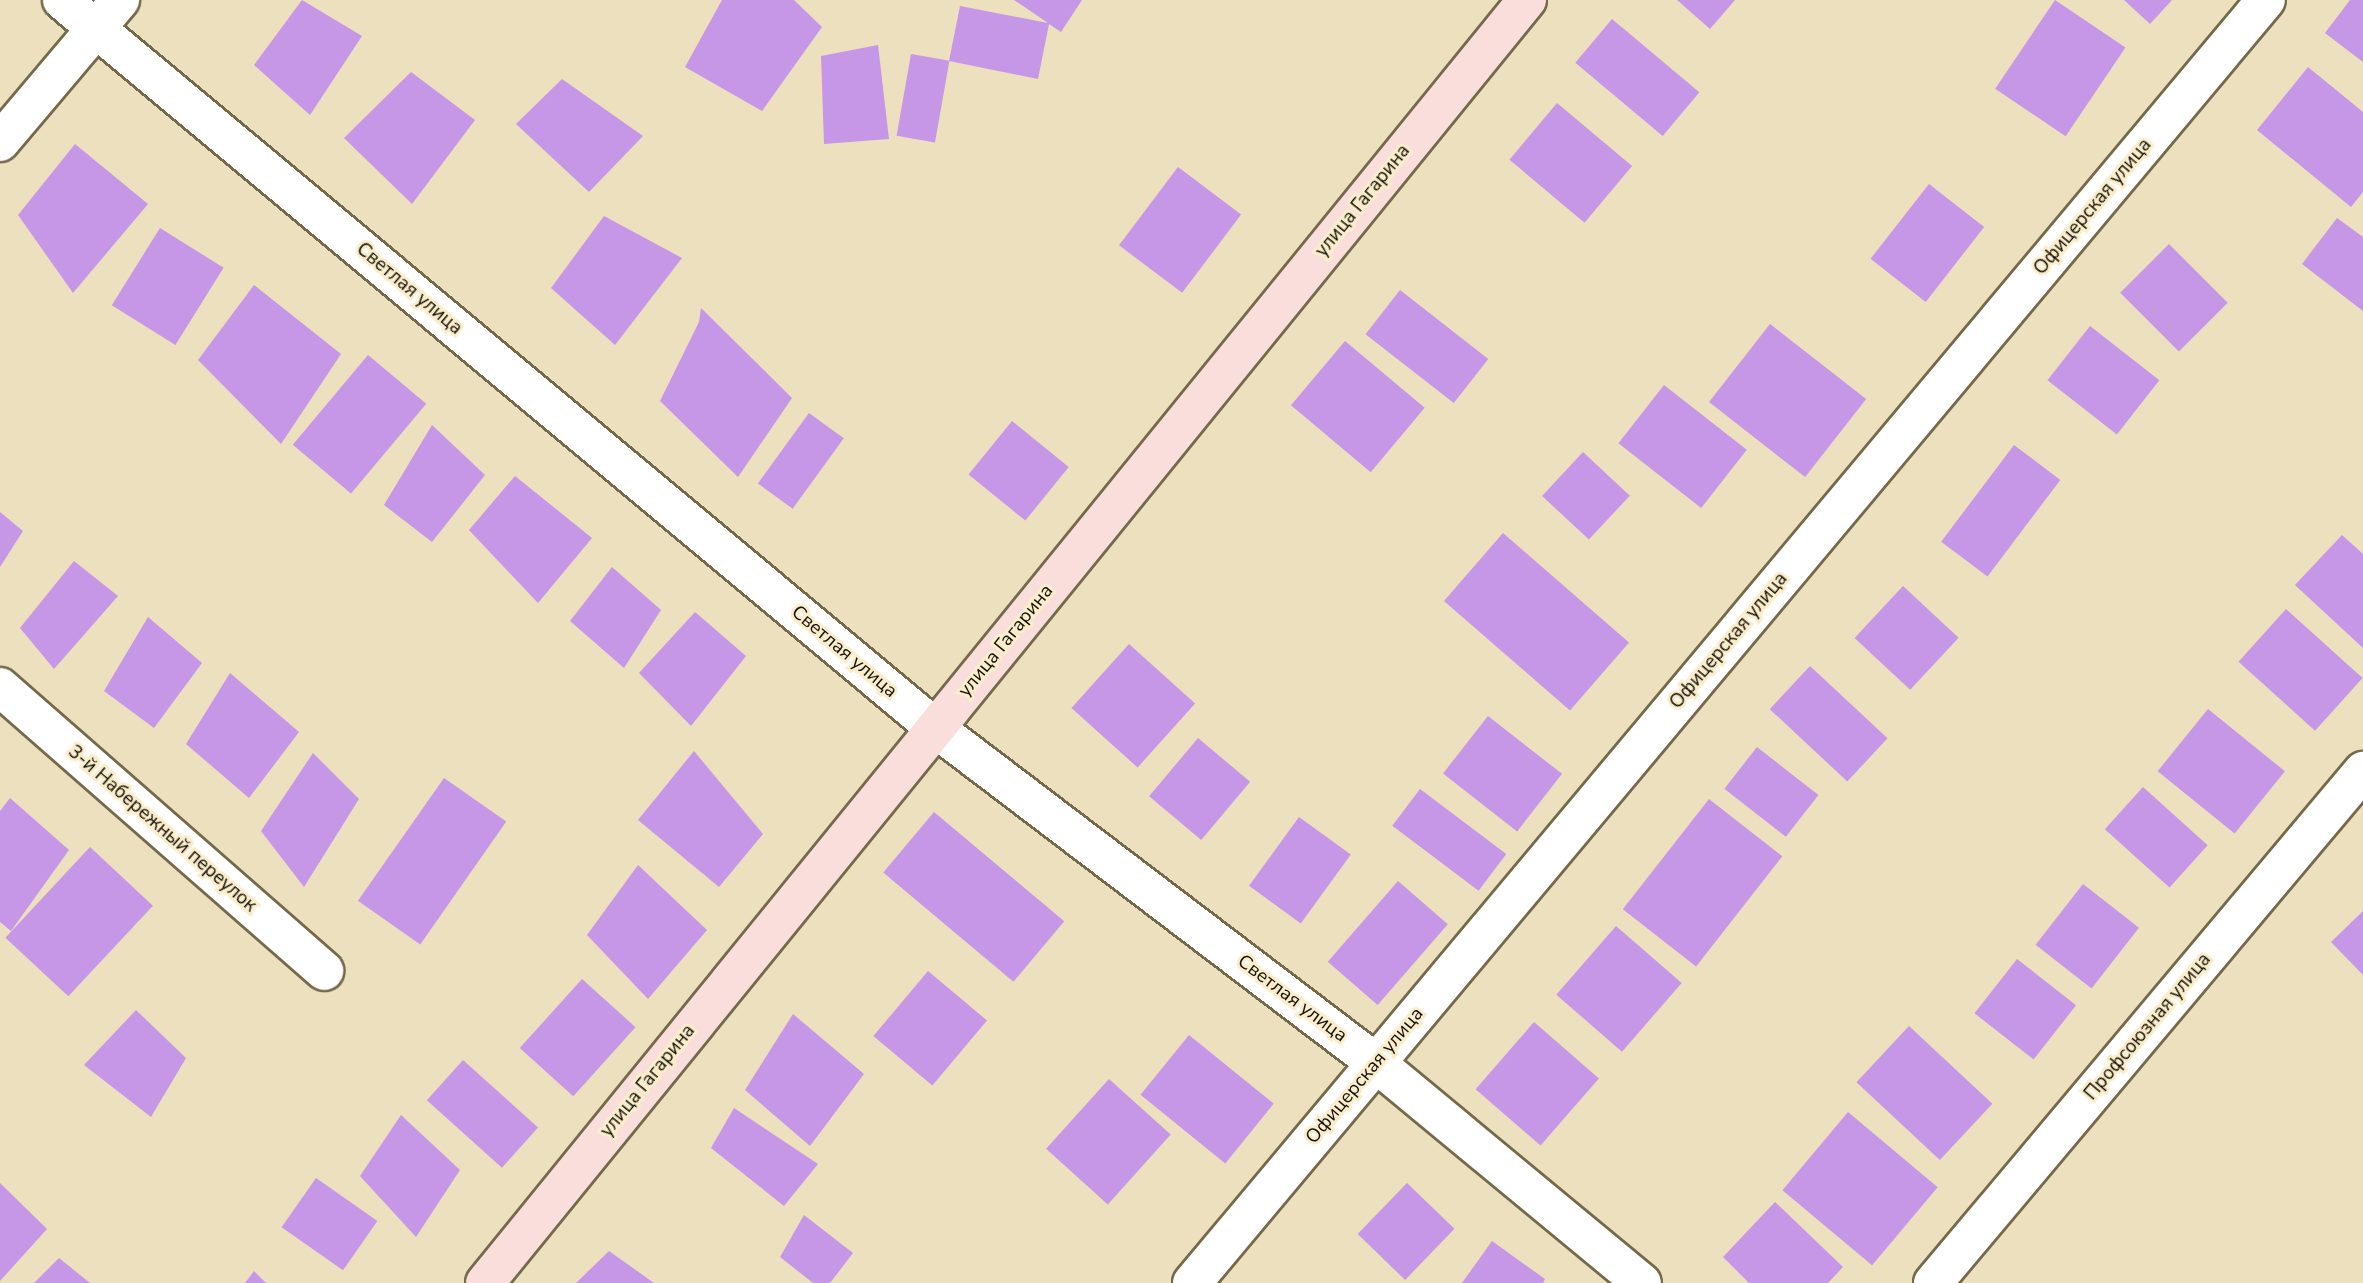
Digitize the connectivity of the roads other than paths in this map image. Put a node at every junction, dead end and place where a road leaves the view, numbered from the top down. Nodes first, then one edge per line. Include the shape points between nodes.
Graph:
1 (62, 0) edge
2 (1527, 0) edge
3 (2266, 0) edge
4 (108, 14) edge
5 (0, 142) edge
6 (0, 688) edge
7 (935, 728) junction
8 (2363, 771) edge
9 (324, 971) dead end
10 (1376, 1063) junction
11 (485, 1283) edge
12 (1192, 1283) edge
13 (1642, 1283) edge
14 (1933, 1283) edge

1 - 4 street, Светлая улица
2 - 7 main road, улица Гагарина
3 - 10 street, Офицерская улица
4 - 5 street
4 - 7 street, Светлая улица
6 - 9 street, 3-й Набережный переулок
7 - 10 street, Светлая улица
7 - 11 main road, улица Гагарина
8 - 14 street, Профсоюзная улица
10 - 12 street, Офицерская улица
10 - 13 street, Светлая улица

